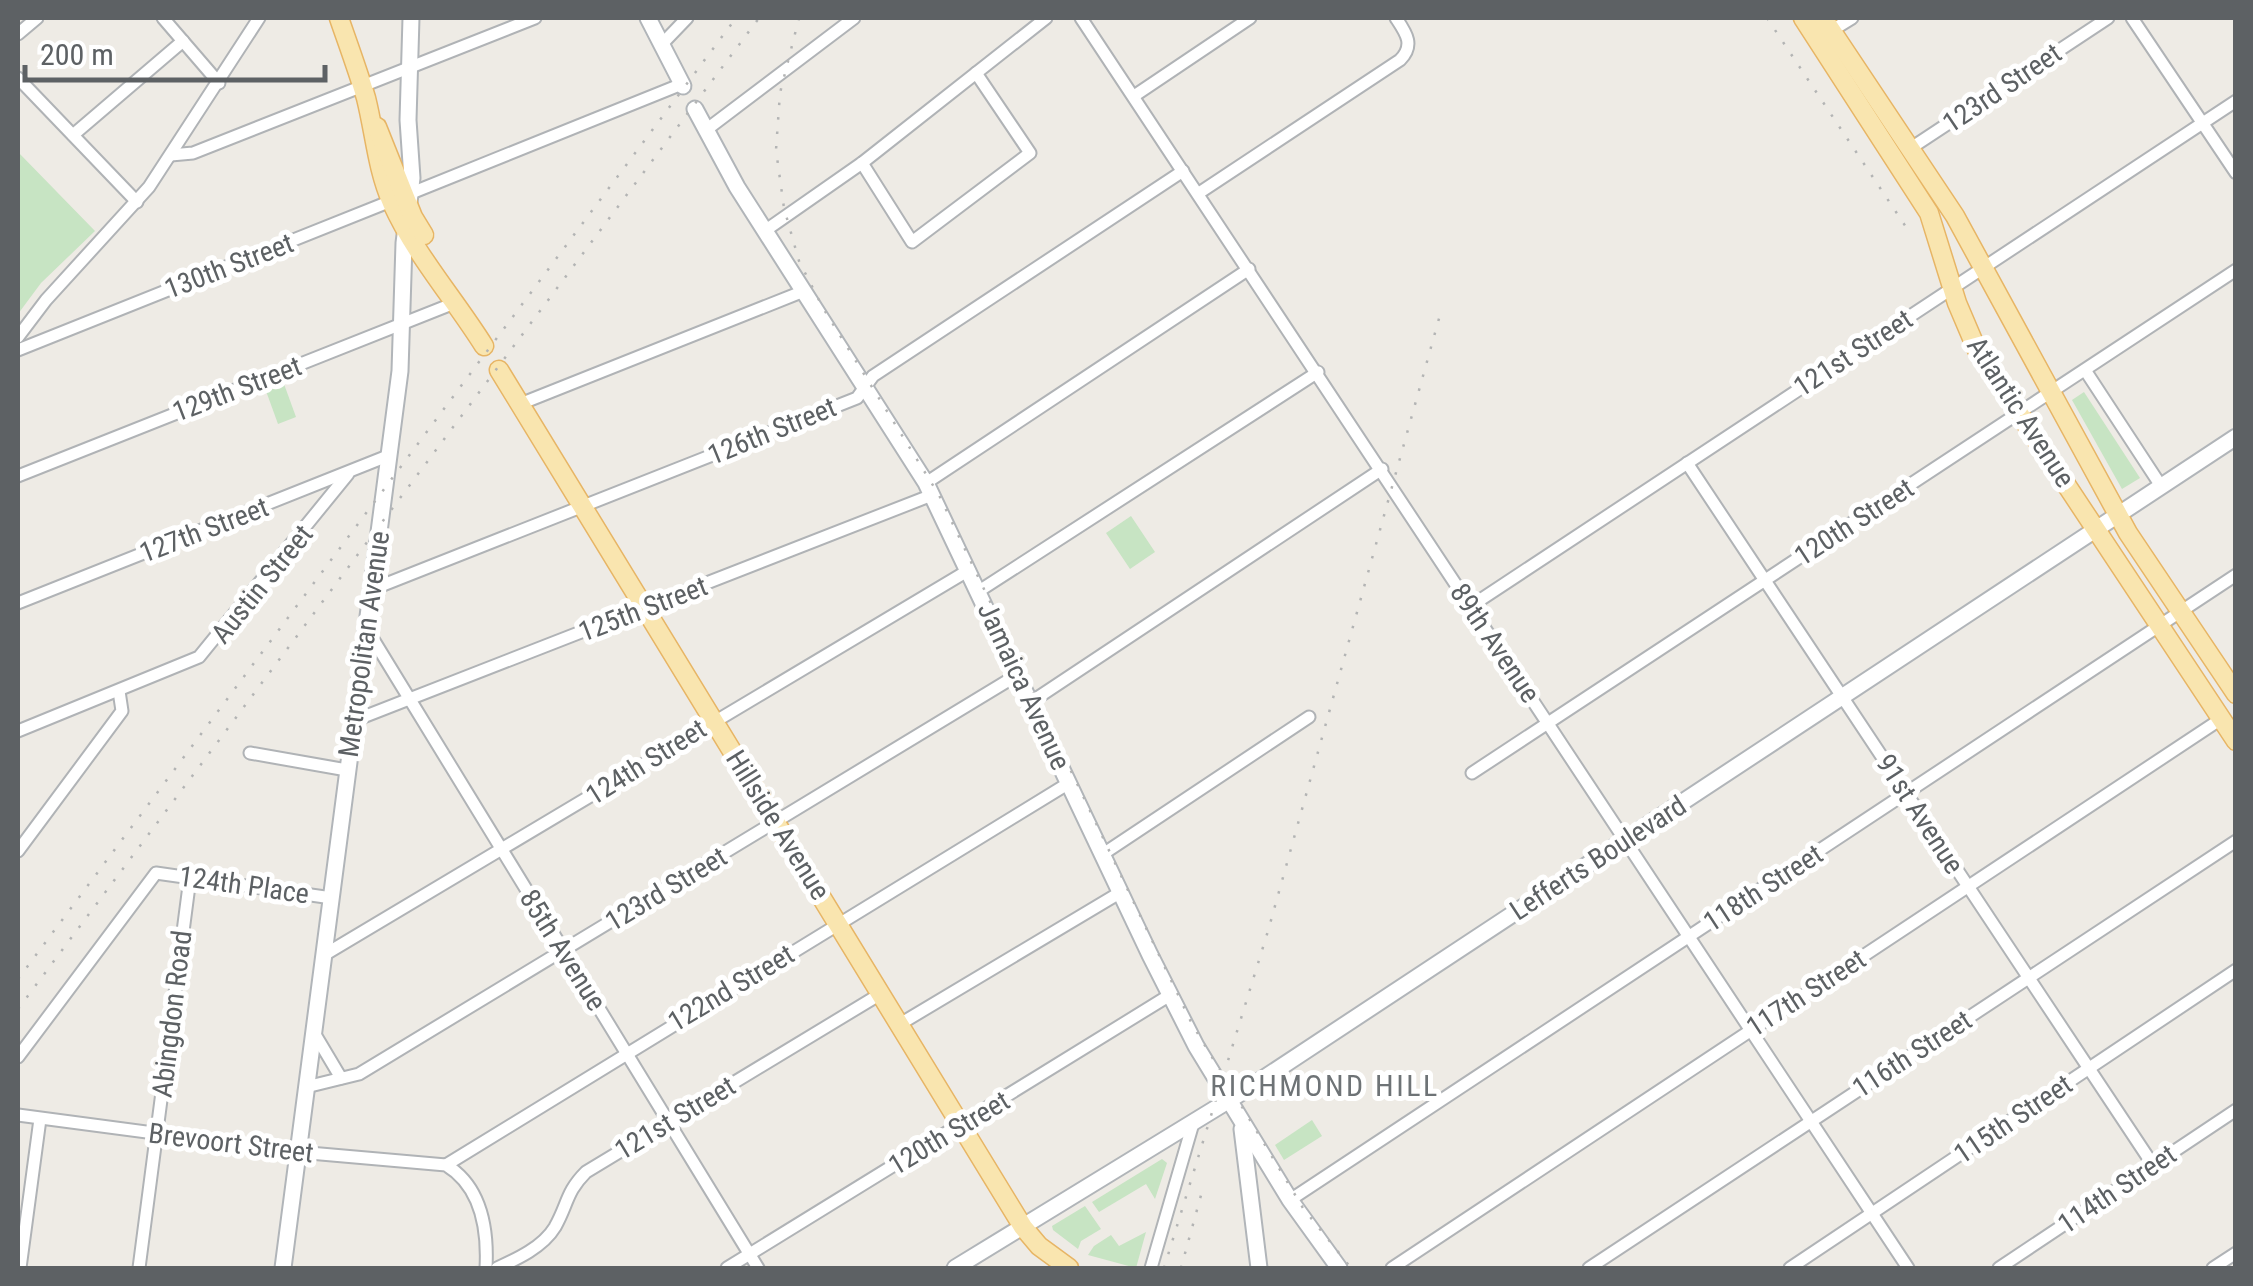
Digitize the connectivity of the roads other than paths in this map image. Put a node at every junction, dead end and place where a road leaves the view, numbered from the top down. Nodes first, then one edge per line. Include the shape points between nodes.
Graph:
1 (36, 18) edge
2 (163, 18) edge
3 (260, 18) edge
4 (339, 18) edge
5 (411, 18) edge
6 (536, 18) edge
7 (648, 18) edge
8 (687, 18) edge
9 (854, 18) edge
10 (1046, 18) edge
11 (1081, 18) edge
12 (1250, 18) edge
13 (1396, 18) edge
14 (1803, 18) edge
15 (1852, 18) edge
16 (2108, 18) edge
17 (2132, 18) edge
18 (1824, 29) edge
19 (18, 34) edge
20 (183, 41) junction
21 (662, 44) junction
22 (410, 67) junction
23 (976, 72) junction
24 (18, 78) edge
25 (219, 83) junction
26 (683, 85) joint
27 (362, 86) junction
28 (1134, 96) junction
29 (2236, 101) edge
30 (695, 109) dead end
31 (369, 113) junction
32 (408, 120) junction
33 (2202, 123) junction
34 (706, 130) junction
35 (72, 136) junction
36 (1903, 154) junction
37 (171, 155) junction
38 (390, 156) junction
39 (862, 162) junction
40 (1183, 171) junction
41 (2236, 174) edge
42 (1199, 194) junction
43 (403, 201) junction
44 (137, 202) junction
45 (406, 228) junction
46 (766, 230) junction
47 (1983, 266) junction
48 (1249, 270) junction
49 (2236, 270) edge
50 (1952, 288) junction
51 (804, 291) junction
52 (456, 302) junction
53 (35, 314) junction
54 (403, 324) junction
55 (66, 329) junction
56 (18, 337) edge
57 (484, 346) dead end
58 (18, 350) edge
59 (499, 370) dead end
60 (2084, 370) junction
61 (1318, 372) junction
62 (865, 386) junction
63 (2051, 392) junction
64 (520, 404) junction
65 (2018, 414) junction
66 (2236, 437) edge
67 (390, 455) junction
68 (1688, 463) junction
69 (1382, 469) junction
70 (348, 474) junction
71 (18, 476) edge
72 (2162, 486) junction
73 (929, 489) junction
74 (583, 506) junction
75 (2118, 514) junction
76 (2096, 529) junction
77 (969, 570) junction
78 (2236, 575) edge
79 (1766, 580) junction
80 (373, 589) junction
81 (980, 591) junction
82 (18, 603) edge
83 (1471, 606) junction
84 (645, 608) junction
85 (2180, 612) junction
86 (2160, 626) junction
87 (368, 631) junction
88 (1020, 676) junction
89 (119, 690) junction
90 (2236, 694) edge
91 (1842, 696) junction
92 (410, 699) junction
93 (1032, 702) junction
94 (1310, 717) dead end
95 (2221, 720) junction
96 (354, 721) junction
97 (714, 721) junction
98 (1549, 724) junction
99 (18, 731) edge
100 (2236, 741) edge
101 (250, 754) dead end
102 (347, 770) junction
103 (1472, 773) dead end
104 (1069, 783) junction
105 (1906, 794) junction
106 (775, 822) junction
107 (1626, 840) junction
108 (2236, 841) edge
109 (18, 851) edge
110 (502, 851) junction
111 (1103, 854) junction
112 (190, 878) junction
113 (1968, 887) junction
114 (1121, 892) junction
115 (332, 898) junction
116 (839, 923) junction
117 (1690, 937) junction
118 (564, 951) junction
119 (324, 956) junction
120 (2236, 970) edge
121 (2028, 978) junction
122 (882, 993) junction
123 (1170, 995) junction
124 (900, 1024) junction
125 (1751, 1030) junction
126 (314, 1031) junction
127 (626, 1052) junction
128 (18, 1057) edge
129 (2088, 1068) junction
130 (342, 1078) junction
131 (306, 1087) junction
132 (1229, 1099) junction
133 (2236, 1110) edge
134 (18, 1115) edge
135 (40, 1119) junction
136 (1194, 1120) junction
137 (1241, 1120) junction
138 (1811, 1120) junction
139 (668, 1122) junction
140 (962, 1125) junction
141 (156, 1134) junction
142 (298, 1152) junction
143 (2153, 1165) junction
144 (446, 1166) junction
145 (1272, 1170) junction
146 (1249, 1186) junction
147 (1290, 1200) junction
148 (1873, 1214) junction
149 (1023, 1227) junction
150 (2236, 1253) edge
151 (750, 1254) junction
152 (20, 1268) edge
153 (139, 1268) edge
154 (283, 1268) edge
155 (486, 1268) edge
156 (497, 1268) edge
157 (726, 1268) edge
158 (758, 1268) edge
159 (954, 1268) edge
160 (1069, 1268) edge
161 (1151, 1268) edge
162 (1258, 1268) edge
163 (1339, 1268) edge
164 (1392, 1268) edge
165 (1589, 1268) edge
166 (1790, 1268) edge
167 (1908, 1268) edge
168 (1999, 1268) edge
169 (2213, 1268) edge

1 - 19 street
2 - 20 street
3 - 25 street
4 - 27 main road
5 - 22 main road
6 - 22 street
7 - 21 main road
8 - 21 street
9 - 34 street
10 - 23 street
11 - 28 street, 89th Avenue
12 - 28 street
13 - 42 street via 1408,37 1407,52 1396,63
14 - 18 main road, Atlantic Avenue
15 - 18 street
16 - 36 street, 123rd Street
17 - 33 street
18 - 36 main road, Atlantic Avenue
20 - 25 street
20 - 35 street
21 - 26 main road
22 - 27 street
22 - 32 main road
23 - 39 street
23 - 39 street via 1030,153 912,242
24 - 35 street
25 - 37 street
26 - 43 street, 130th Street
27 - 31 main road
27 - 37 street via 193,154
28 - 40 street, 89th Avenue
29 - 33 street, 121st Street
30 - 34 main road, Jamaica Avenue
31 - 38 main road
31 - 43 main road via 373,141
32 - 38 main road via 404,149
32 - 43 main road
33 - 41 street
33 - 47 street, 121st Street
34 - 46 main road, Jamaica Avenue
35 - 44 street
36 - 47 main road, Atlantic Avenue
36 - 50 main road, Atlantic Avenue
37 - 44 street
38 - 43 main road
39 - 46 street
40 - 42 street, 89th Avenue
40 - 62 street, 126th Street
42 - 48 street, 89th Avenue
43 - 45 main road
43 - 52 main road via 451,280
43 - 55 street, 130th Street
44 - 53 street
45 - 52 main road
45 - 54 main road, Metropolitan Avenue
46 - 51 main road, Jamaica Avenue
47 - 50 street, 121st Street
47 - 63 main road, Atlantic Avenue
48 - 61 street, 89th Avenue
48 - 73 street, 125th Street
49 - 60 street, 120th Street
50 - 65 main road, Atlantic Avenue via 1977,350
50 - 68 street, 121st Street
51 - 62 main road, Jamaica Avenue
51 - 64 street
52 - 54 street, 129th Street
52 - 57 main road
53 - 55 street via 46,328
53 - 56 street
54 - 67 main road, Metropolitan Avenue
54 - 71 street, 129th Street
55 - 58 street, 130th Street
59 - 64 main road, Hillside Avenue
60 - 63 street, 120th Street
60 - 72 street
61 - 69 street, 89th Avenue
61 - 81 street
62 - 73 main road, Jamaica Avenue
62 - 74 street, 126th Street via 857,398
63 - 65 street, 120th Street
63 - 75 main road, Atlantic Avenue
64 - 74 main road, Hillside Avenue
65 - 76 main road, Atlantic Avenue
65 - 79 street, 120th Street
66 - 72 main road, Lefferts Boulevard
67 - 70 street, 127th Street
67 - 80 main road, Metropolitan Avenue
68 - 79 street, 91st Avenue
68 - 83 street, 121st Street
69 - 83 street, 89th Avenue
69 - 93 street
70 - 82 street, 127th Street
70 - 89 street, Austin Street via 203,654
72 - 75 main road, Lefferts Boulevard
73 - 77 main road, Jamaica Avenue
73 - 84 street, 125th Street
74 - 80 street, 126th Street
74 - 84 main road, Hillside Avenue
75 - 76 main road, Lefferts Boulevard
75 - 85 main road, Atlantic Avenue
76 - 86 main road, Atlantic Avenue
76 - 91 main road, Lefferts Boulevard
77 - 81 main road, Jamaica Avenue
77 - 97 street, 124th Street
78 - 85 street, 118th Street
79 - 91 street, 91st Avenue
79 - 98 street, 120th Street
80 - 87 main road, Metropolitan Avenue
81 - 88 main road, Jamaica Avenue
83 - 98 street, 89th Avenue
84 - 92 street, 125th Street
84 - 97 main road, Hillside Avenue
85 - 86 street, 118th Street
85 - 90 main road, Atlantic Avenue
86 - 95 main road, Atlantic Avenue
86 - 105 street, 118th Street
87 - 92 street, 85th Avenue
87 - 96 main road, Metropolitan Avenue
88 - 93 main road, Jamaica Avenue
88 - 106 street, 123rd Street
89 - 99 street
89 - 109 street via 122,711
91 - 105 street, 91st Avenue
91 - 107 main road, Lefferts Boulevard
92 - 96 street, 125th Street
92 - 110 street, 85th Avenue
93 - 104 main road, Jamaica Avenue
94 - 111 street
95 - 100 main road, Atlantic Avenue
95 - 113 street, 117th Street
96 - 102 main road, Metropolitan Avenue
97 - 106 main road, Hillside Avenue
97 - 110 street, 124th Street
98 - 103 street, 120th Street
98 - 107 street, 89th Avenue
101 - 102 street
102 - 115 main road, Metropolitan Avenue
104 - 111 main road, Jamaica Avenue
104 - 116 street, 122nd Street
105 - 113 street, 91st Avenue
105 - 117 street, 118th Street
106 - 116 main road, Hillside Avenue
106 - 118 street, 123rd Street
107 - 117 street, 89th Avenue
107 - 132 main road, Lefferts Boulevard
108 - 121 street, 116th Street
110 - 118 street, 85th Avenue
110 - 119 street, 124th Street
111 - 114 main road, Jamaica Avenue
112 - 115 street, 124th Place
112 - 128 street, 124th Place via 156,873
112 - 141 street, Abingdon Road
113 - 121 street, 91st Avenue
113 - 125 street, 117th Street
114 - 123 main road, Jamaica Avenue
114 - 124 street
115 - 119 main road, Metropolitan Avenue
116 - 122 main road, Hillside Avenue
116 - 127 street, 122nd Street
117 - 125 street, 89th Avenue
117 - 147 street, 118th Street
118 - 127 street, 85th Avenue
118 - 130 street, 123rd Street
119 - 126 main road, Metropolitan Avenue
120 - 129 street, 115th Street
121 - 129 street, 91st Avenue
121 - 138 street, 116th Street
122 - 124 main road, Hillside Avenue
122 - 139 street, 121st Street
123 - 132 main road, Jamaica Avenue
123 - 140 street, 120th Street
124 - 140 main road, Hillside Avenue
125 - 138 street, 89th Avenue
125 - 164 street, 117th Street
126 - 130 street
126 - 131 main road, Metropolitan Avenue
127 - 139 street, 85th Avenue
127 - 144 street, 122nd Street
129 - 143 street, 91st Avenue
129 - 148 street, 115th Street
130 - 131 street, 123rd Street
131 - 142 main road, Metropolitan Avenue
132 - 136 main road, Lefferts Boulevard
132 - 137 main road, Jamaica Avenue
133 - 143 street, 114th Street
134 - 135 street, Brevoort Street
135 - 141 street, Brevoort Street
135 - 152 street
136 - 149 main road, Lefferts Boulevard
136 - 161 street
137 - 145 main road, Jamaica Avenue
137 - 146 main road
138 - 148 street, 89th Avenue
138 - 165 street, 116th Street
139 - 151 street, 85th Avenue
139 - 156 street, 121st Street via 586,1172 570,1188 548,1237
140 - 149 main road, Hillside Avenue
140 - 151 street, 120th Street
141 - 142 street, Brevoort Street
141 - 153 street, Abingdon Road
142 - 144 street, Brevoort Street
142 - 154 main road, Metropolitan Avenue
143 - 168 street, 114th Street
144 - 155 street via 478,1200
145 - 146 main road
145 - 147 main road, Jamaica Avenue
146 - 162 main road
147 - 163 main road, Jamaica Avenue
148 - 166 street, 115th Street
148 - 167 street, 89th Avenue
149 - 159 main road, Lefferts Boulevard
149 - 160 main road, Hillside Avenue
150 - 169 street
151 - 157 street, 120th Street
151 - 158 street, 85th Avenue

